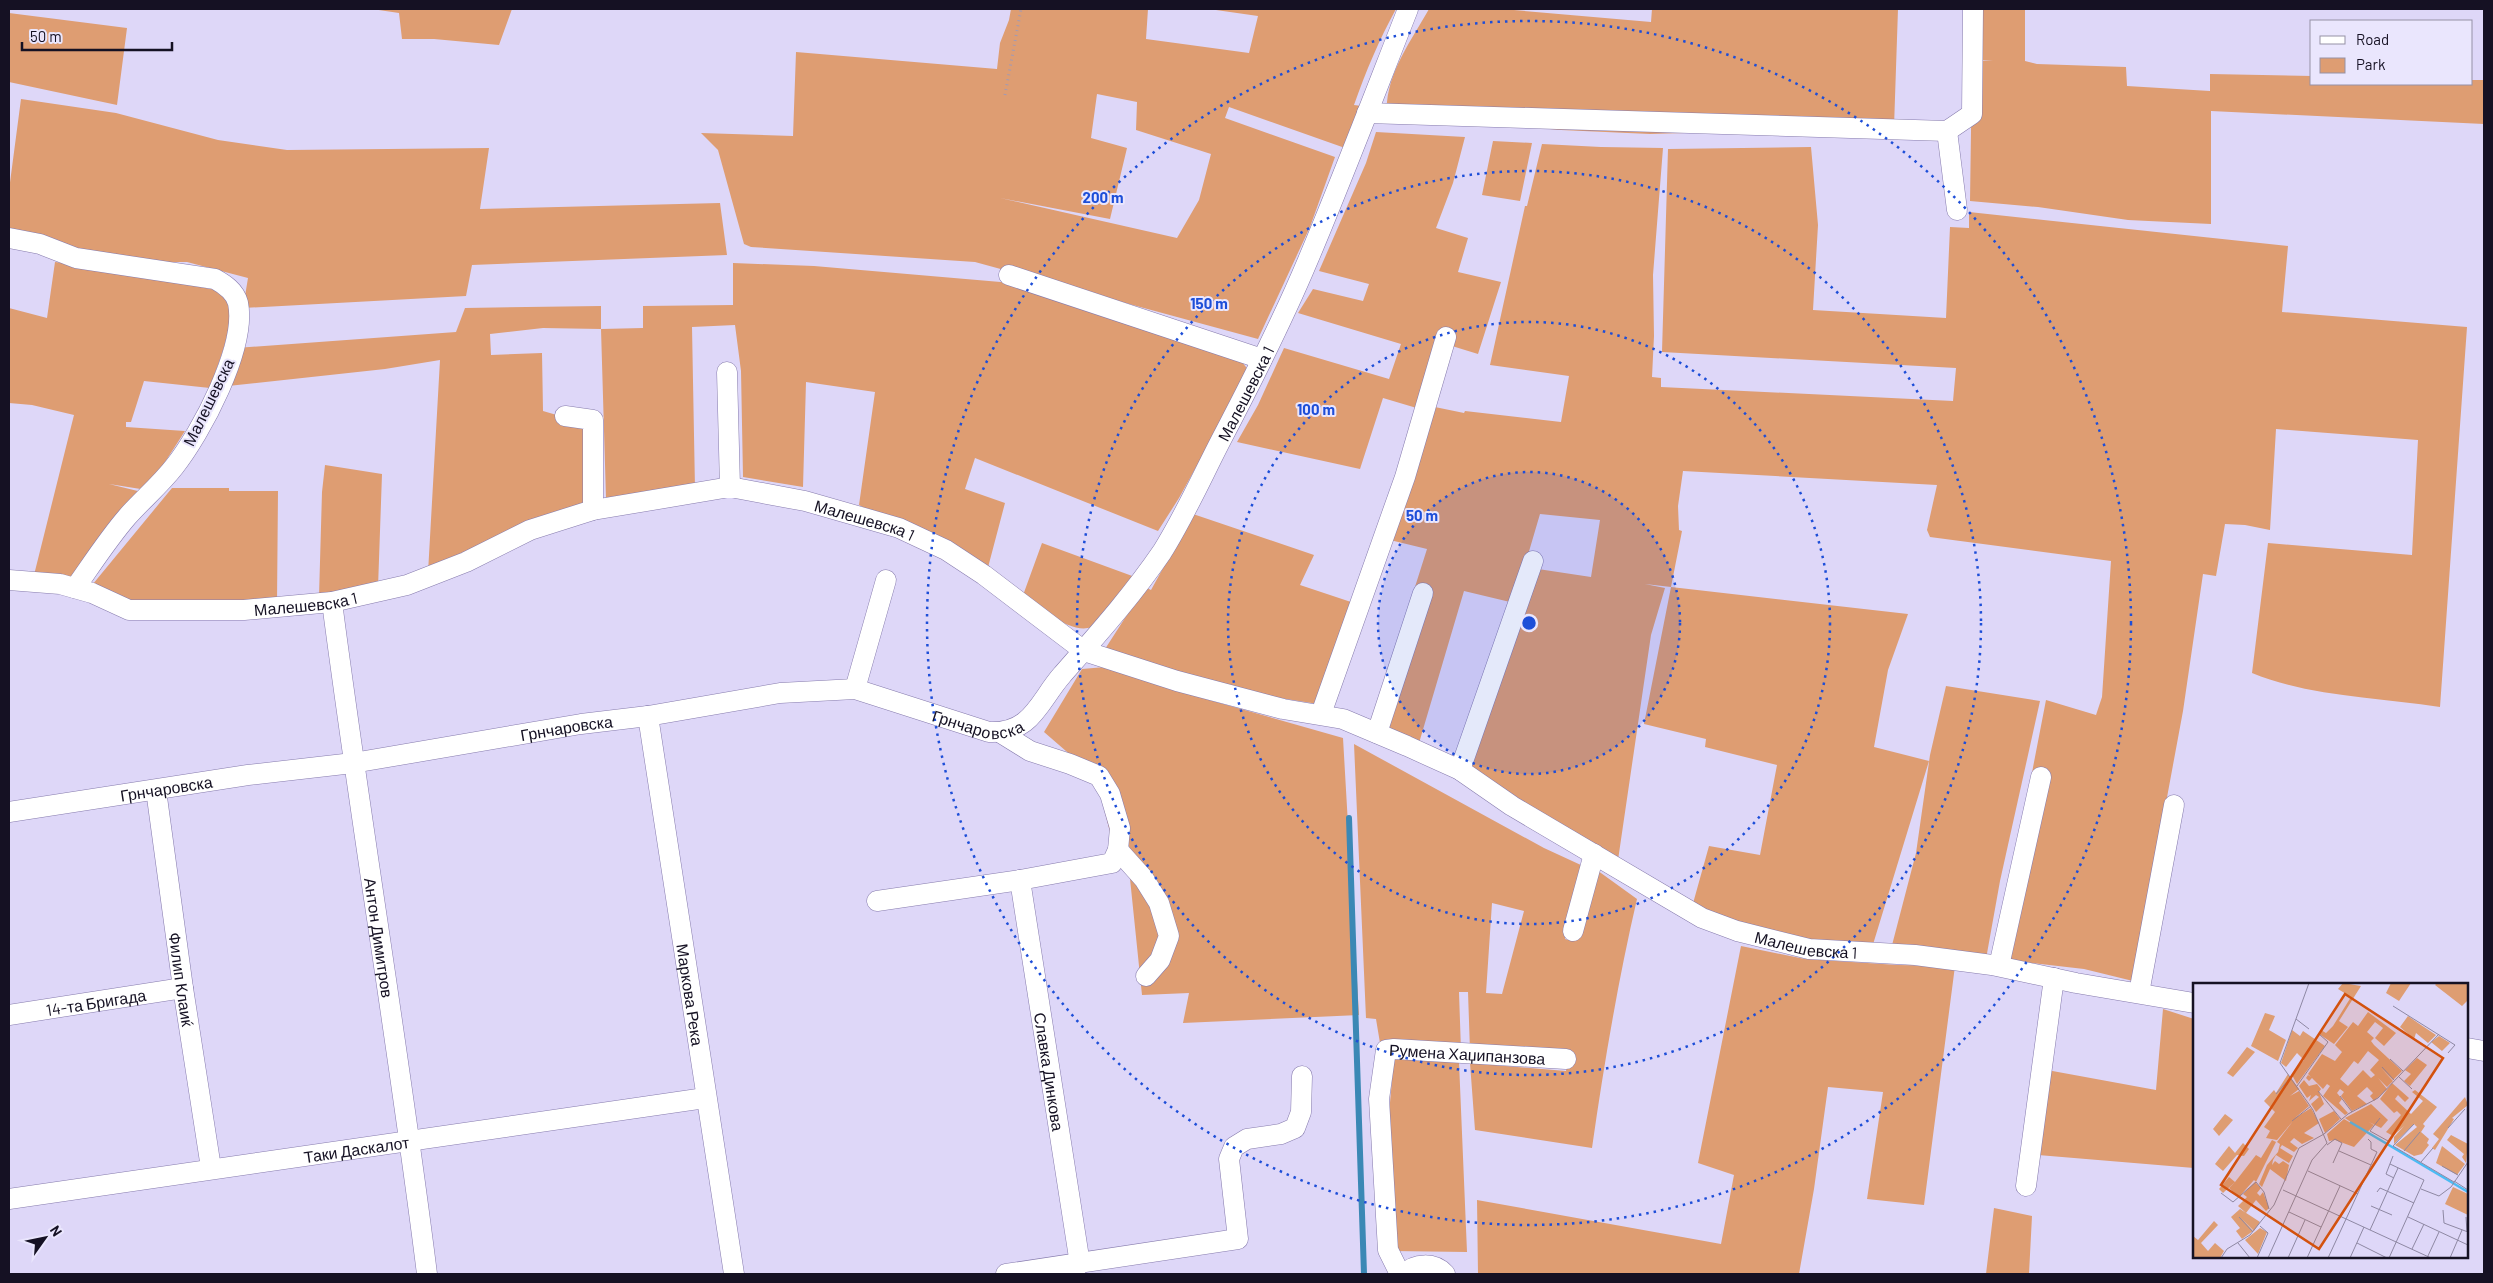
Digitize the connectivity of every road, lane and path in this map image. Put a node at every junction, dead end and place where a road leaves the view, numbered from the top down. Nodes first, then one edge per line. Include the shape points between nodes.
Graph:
1 (1021, 9) edge
2 (1408, 9) edge
3 (1973, 9) edge
4 (1004, 94) dead end
5 (1367, 113) junction
6 (1947, 131) junction
7 (1957, 210) dead end
8 (9, 238) edge
9 (1009, 275) dead end
10 (1446, 337) dead end
11 (1262, 359) junction
12 (727, 372) dead end
13 (565, 416) dead end
14 (730, 487) junction
15 (593, 510) junction
16 (1533, 561) dead end
17 (9, 580) edge
18 (886, 580) dead end
19 (75, 588) junction
20 (1423, 593) dead end
21 (332, 602) junction
22 (1084, 651) junction
23 (855, 689) junction
24 (1322, 714) junction
25 (648, 716) junction
26 (1001, 733) junction
27 (1377, 733) junction
28 (353, 763) junction
29 (1460, 770) junction
30 (2041, 776) dead end
31 (156, 790) junction
32 (2174, 806) dead end
33 (9, 812) edge
34 (1118, 850) junction
35 (1594, 854) junction
36 (1020, 880) junction
37 (877, 901) dead end
38 (1573, 931) dead end
39 (1999, 966) junction
40 (1146, 976) dead end
41 (2054, 978) junction
42 (183, 988) junction
43 (2139, 993) junction
44 (2193, 1003) edge
45 (9, 1015) edge
46 (2468, 1048) edge
47 (2484, 1051) edge
48 (1566, 1059) dead end
49 (1302, 1076) dead end
50 (705, 1098) junction
51 (410, 1142) junction
52 (211, 1168) junction
53 (2026, 1186) dead end
54 (9, 1199) edge
55 (1080, 1264) junction
56 (427, 1274) edge
57 (734, 1274) edge
58 (1006, 1274) edge
59 (1400, 1274) edge
60 (1404, 1274) edge
61 (1445, 1274) edge

1 - 4 path
2 - 5 street, Малешевска 1
3 - 6 street via 1972,114
5 - 6 street
5 - 11 street, Малешевска 1 via 1308,262
6 - 7 street
8 - 19 street, Малешевска via 40,244 76,258 215,279 233,293 238,303 233,353 196,433 175,466 127,516
9 - 11 street
10 - 24 street via 1405,477
11 - 22 street, Малешевска 1 via 1161,552
12 - 14 street
13 - 15 street via 593,420
14 - 15 street, Малешевска 1
14 - 22 street, Малешевска 1 via 805,501 899,528 946,550 984,575
15 - 21 street, Малешевска 1 via 530,530 466,562 407,585
16 - 29 street
17 - 19 street, Малешевска 1
18 - 23 street
19 - 21 street, Малешевска 1 via 129,610 244,610
20 - 27 street
21 - 28 street, Антон Димитров
22 - 24 street, Малешевска 1 via 1177,681 1283,709
22 - 26 street, Грнчаровска via 1060,677 1042,706 1018,727
23 - 25 street, Грнчаровска via 764,694
23 - 26 street, Грнчаровска via 988,732
24 - 27 street, Малешевска 1
25 - 28 street, Грнчаровска via 581,724
25 - 50 street, Маркова Река
26 - 34 street via 1030,752 1099,776 1110,794 1120,828
27 - 29 street, Малешевска 1
28 - 31 street, Грнчаровска
28 - 51 street, Антон Димитров
29 - 35 street, Малешевска 1 via 1512,806
30 - 39 street
31 - 33 street, Грнчаровска
31 - 42 street, Филип Клаиќ
32 - 43 street
34 - 36 street via 1112,863
34 - 40 street via 1144,879 1159,903 1169,936 1160,960
35 - 38 street
35 - 39 street, Малешевска 1 via 1702,918 1737,931 1808,949 1915,955
36 - 37 street
36 - 55 street, Славка Динкова
39 - 41 street, Малешевска 1
41 - 43 street, Малешевска 1
41 - 53 street
42 - 45 street, 14-та Бригада
42 - 52 street, Филип Клаиќ
43 - 44 street, Малешевска 1
46 - 47 street
48 - 59 street, Румена Хаџипанзова via 1386,1050 1378,1099 1388,1250
49 - 55 street via 1302,1112 1295,1128 1281,1134 1247,1139 1234,1146 1229,1159 1238,1240
50 - 51 street, Таки Даскалот
50 - 57 street, Маркова Река
51 - 52 street, Таки Даскалот
51 - 56 street, Антон Димитров
52 - 54 street, Таки Даскалот
55 - 58 street
60 - 61 street via 1416,1266 1425,1265

